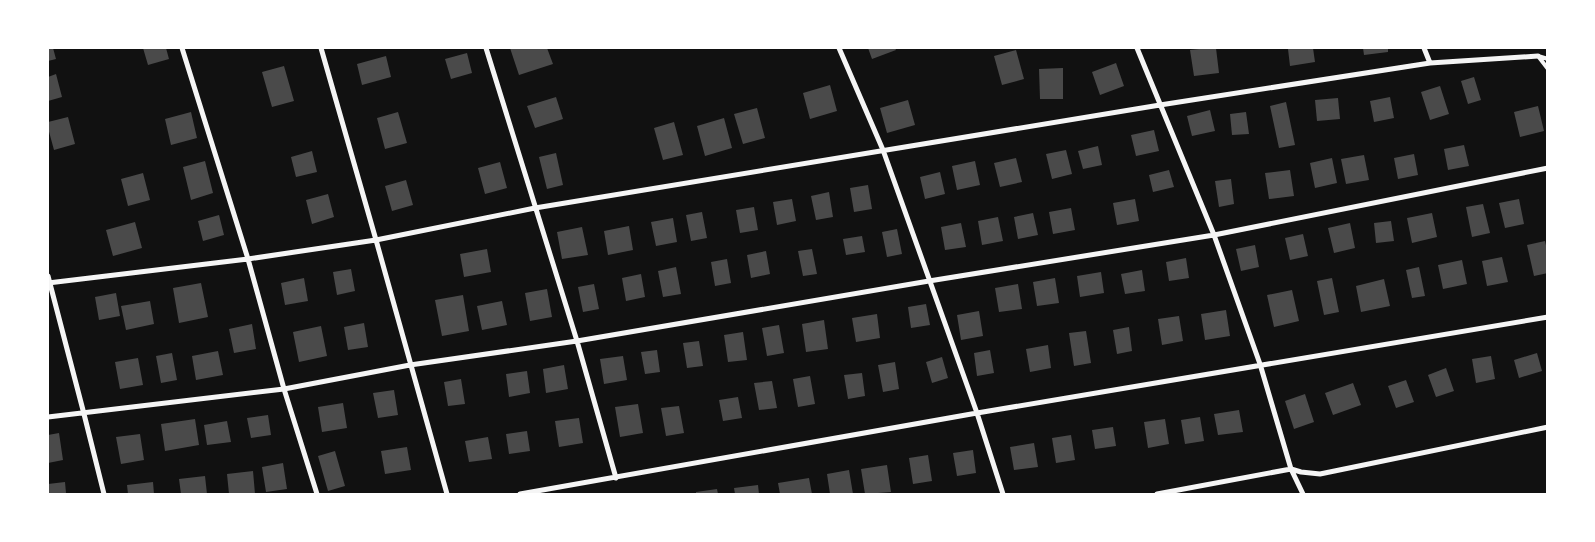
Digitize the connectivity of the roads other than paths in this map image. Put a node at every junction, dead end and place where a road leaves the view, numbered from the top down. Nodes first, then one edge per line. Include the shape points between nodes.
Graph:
1 (182, 48) edge
2 (321, 48) edge
3 (486, 48) edge
4 (839, 48) edge
5 (1137, 48) edge
6 (1424, 48) edge
7 (1538, 56) junction
8 (1548, 59) edge
9 (1430, 63) junction
10 (1548, 69) edge
11 (1160, 105) junction
12 (883, 150) junction
13 (1548, 168) edge
14 (535, 208) junction
15 (1214, 235) junction
16 (376, 240) junction
17 (248, 259) junction
18 (48, 276) edge
19 (929, 281) junction
20 (48, 283) edge
21 (1548, 317) edge
22 (577, 341) junction
23 (1260, 364) junction
24 (410, 365) junction
25 (284, 389) junction
26 (977, 413) junction
27 (84, 414) junction
28 (48, 417) edge
29 (1548, 427) edge
30 (1290, 469) junction
31 (616, 478) junction
32 (104, 494) edge
33 (317, 494) edge
34 (447, 494) edge
35 (520, 494) edge
36 (1003, 494) edge
37 (1157, 494) edge
38 (1303, 494) edge

1 - 17 street
2 - 16 street
3 - 14 street
4 - 12 street
5 - 11 street
6 - 9 street
7 - 8 lane
7 - 9 street
7 - 10 lane
9 - 11 street
11 - 12 street
11 - 15 street
12 - 14 street
12 - 19 street
13 - 15 street
14 - 16 street
14 - 22 street
15 - 19 street
15 - 23 street
16 - 17 street
16 - 24 street
17 - 20 street
17 - 25 street
18 - 20 street
19 - 22 street
19 - 26 street
20 - 27 street
21 - 23 street
22 - 24 street
22 - 31 street
23 - 26 street
23 - 30 street
24 - 25 street
24 - 34 street
25 - 27 street
25 - 33 street
26 - 31 street
26 - 36 street
27 - 28 street
27 - 32 street
29 - 30 street via 1320,474
30 - 37 street
30 - 38 street
31 - 35 street

